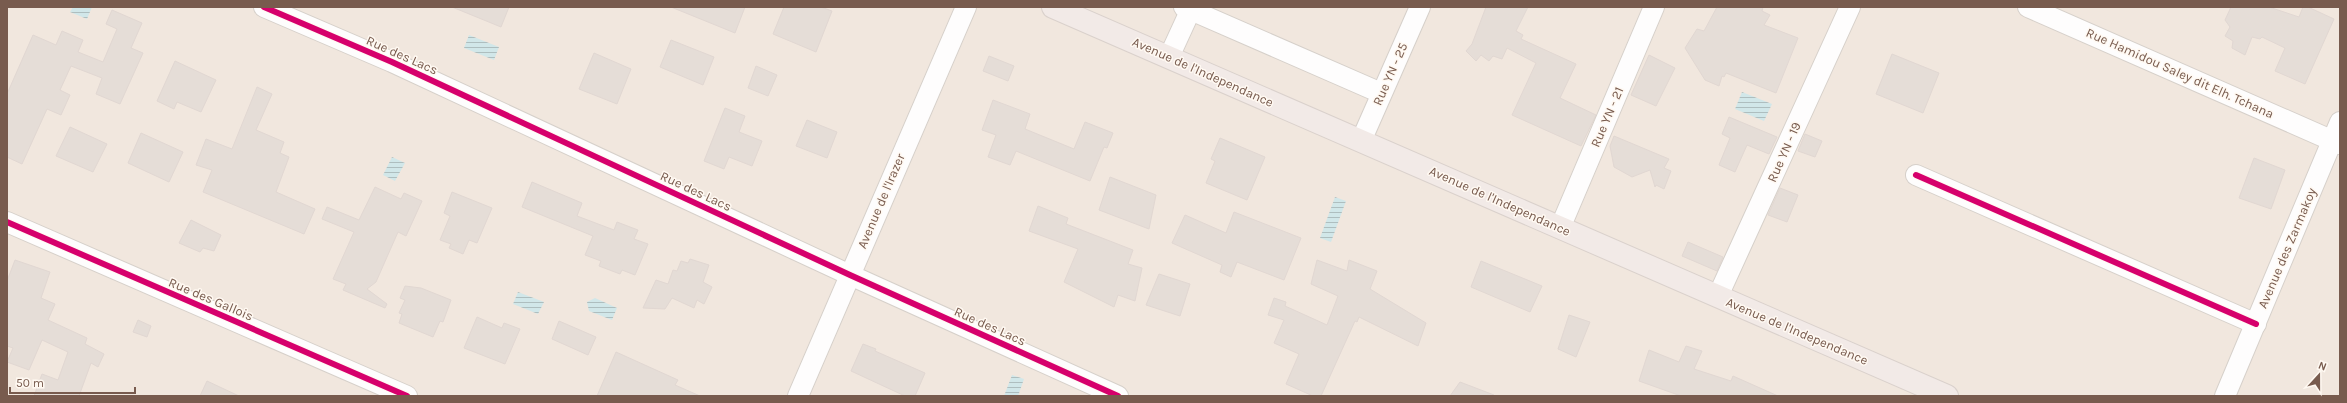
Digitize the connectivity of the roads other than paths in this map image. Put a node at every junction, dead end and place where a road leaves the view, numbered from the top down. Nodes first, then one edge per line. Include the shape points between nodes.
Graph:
1 (264, 7) edge
2 (966, 7) edge
3 (1054, 7) edge
4 (1420, 7) edge
5 (1654, 7) edge
6 (1850, 7) edge
7 (2028, 7) edge
8 (1189, 8) edge
9 (2063, 14) edge
10 (1169, 57) junction
11 (1381, 93) junction
12 (2340, 122) edge
13 (1361, 141) junction
14 (2336, 142) edge
15 (1916, 176) dead end
16 (7, 222) edge
17 (1560, 228) junction
18 (850, 275) junction
19 (1718, 296) junction
20 (2256, 324) junction
21 (407, 396) edge
22 (798, 396) edge
23 (1118, 396) edge
24 (1947, 396) edge
25 (2225, 396) edge

1 - 18 street, Rue des Lacs via 392,62
2 - 18 street, Avenue de l'Irazer
3 - 10 highway, Avenue de l'Independance
4 - 11 street, Rue YN - 25
5 - 17 street, Rue YN - 21
6 - 19 street, Rue YN - 19
7 - 9 street, Rue Hamidou Saley dit Elh. Tchana
8 - 10 street
8 - 11 street
9 - 14 street, Rue Hamidou Saley dit Elh. Tchana
10 - 13 highway, Avenue de l'Independance
11 - 13 street, Rue YN - 25
12 - 14 street, Avenue des Zarmakoy
13 - 17 highway, Avenue de l'Independance
14 - 20 street, Avenue des Zarmakoy
15 - 20 street
16 - 21 street, Rue des Gallois
17 - 19 highway, Avenue de l'Independance
18 - 22 street, Avenue de l'Irazer
18 - 23 street, Rue des Lacs
19 - 24 highway, Avenue de l'Independance
20 - 25 street, Avenue des Zarmakoy

